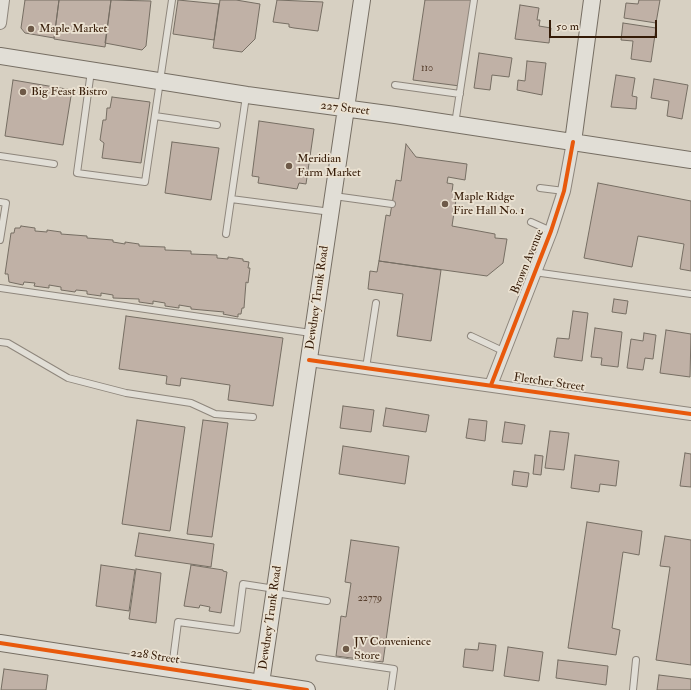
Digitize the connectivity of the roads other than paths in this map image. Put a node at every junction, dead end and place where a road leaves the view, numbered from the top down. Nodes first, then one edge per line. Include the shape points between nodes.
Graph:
1 (3, 0) edge
2 (172, 0) edge
3 (362, 0) edge
4 (474, 0) edge
5 (592, 0) edge
6 (0, 24) edge
7 (0, 56) edge
8 (91, 71) junction
9 (160, 81) junction
10 (395, 85) dead end
11 (460, 94) junction
12 (247, 95) junction
13 (346, 109) junction
14 (155, 116) junction
15 (455, 124) junction
16 (217, 125) dead end
17 (573, 142) junction
18 (0, 156) edge
19 (691, 160) edge
20 (54, 164) dead end
21 (540, 188) dead end
22 (564, 191) junction
23 (333, 196) junction
24 (231, 199) junction
25 (0, 202) edge
26 (392, 204) dead end
27 (331, 212) junction
28 (531, 222) dead end
29 (551, 231) junction
30 (226, 234) dead end
31 (0, 240) edge
32 (534, 272) junction
33 (0, 288) edge
34 (691, 294) edge
35 (376, 303) dead end
36 (313, 333) junction
37 (471, 336) dead end
38 (0, 342) edge
39 (504, 351) junction
40 (309, 360) junction
41 (366, 368) junction
42 (491, 385) junction
43 (691, 414) edge
44 (253, 417) dead end
45 (275, 591) junction
46 (327, 601) dead end
47 (0, 643) edge
48 (319, 658) dead end
49 (636, 660) dead end
50 (172, 670) junction
51 (261, 687) edge
52 (307, 690) edge
53 (391, 690) edge
54 (633, 690) edge

1 - 6 street
2 - 9 lane
3 - 13 main road, Dewdney Trunk Road
4 - 11 lane
5 - 17 main road, Brown Avenue
7 - 8 main road, 227 Street
8 - 9 main road, 227 Street
8 - 14 lane via 77,172 145,182
9 - 12 main road, 227 Street
9 - 14 lane
10 - 11 lane
11 - 15 lane
12 - 13 main road, 227 Street
12 - 24 lane
13 - 15 main road, 227 Street
13 - 23 main road, Dewdney Trunk Road
14 - 16 lane
15 - 17 main road, 227 Street
17 - 19 main road, 227 Street
17 - 22 street, Brown Avenue
18 - 20 lane
21 - 22 lane
22 - 29 street, Brown Avenue
23 - 26 lane
23 - 27 main road, Dewdney Trunk Road
24 - 27 lane
24 - 30 lane
25 - 31 lane via 6,203
27 - 36 main road, Dewdney Trunk Road
28 - 29 lane
29 - 32 street, Brown Avenue
32 - 34 lane
32 - 39 street, Brown Avenue
33 - 36 lane
35 - 41 lane
36 - 40 main road, Dewdney Trunk Road
37 - 39 lane
38 - 44 lane via 8,343 68,378 126,393 192,404 215,414
39 - 42 street, Brown Avenue
40 - 41 street, Fletcher Street
40 - 45 main road, Dewdney Trunk Road
41 - 42 street, Fletcher Street
42 - 43 street, Fletcher Street
45 - 46 lane
45 - 50 lane via 243,584 236,630 178,622
45 - 51 main road, Dewdney Trunk Road
47 - 50 main road, 228 Street
48 - 53 lane via 394,669
49 - 54 lane
50 - 51 main road, 228 Street
51 - 52 main road, 228 Street

